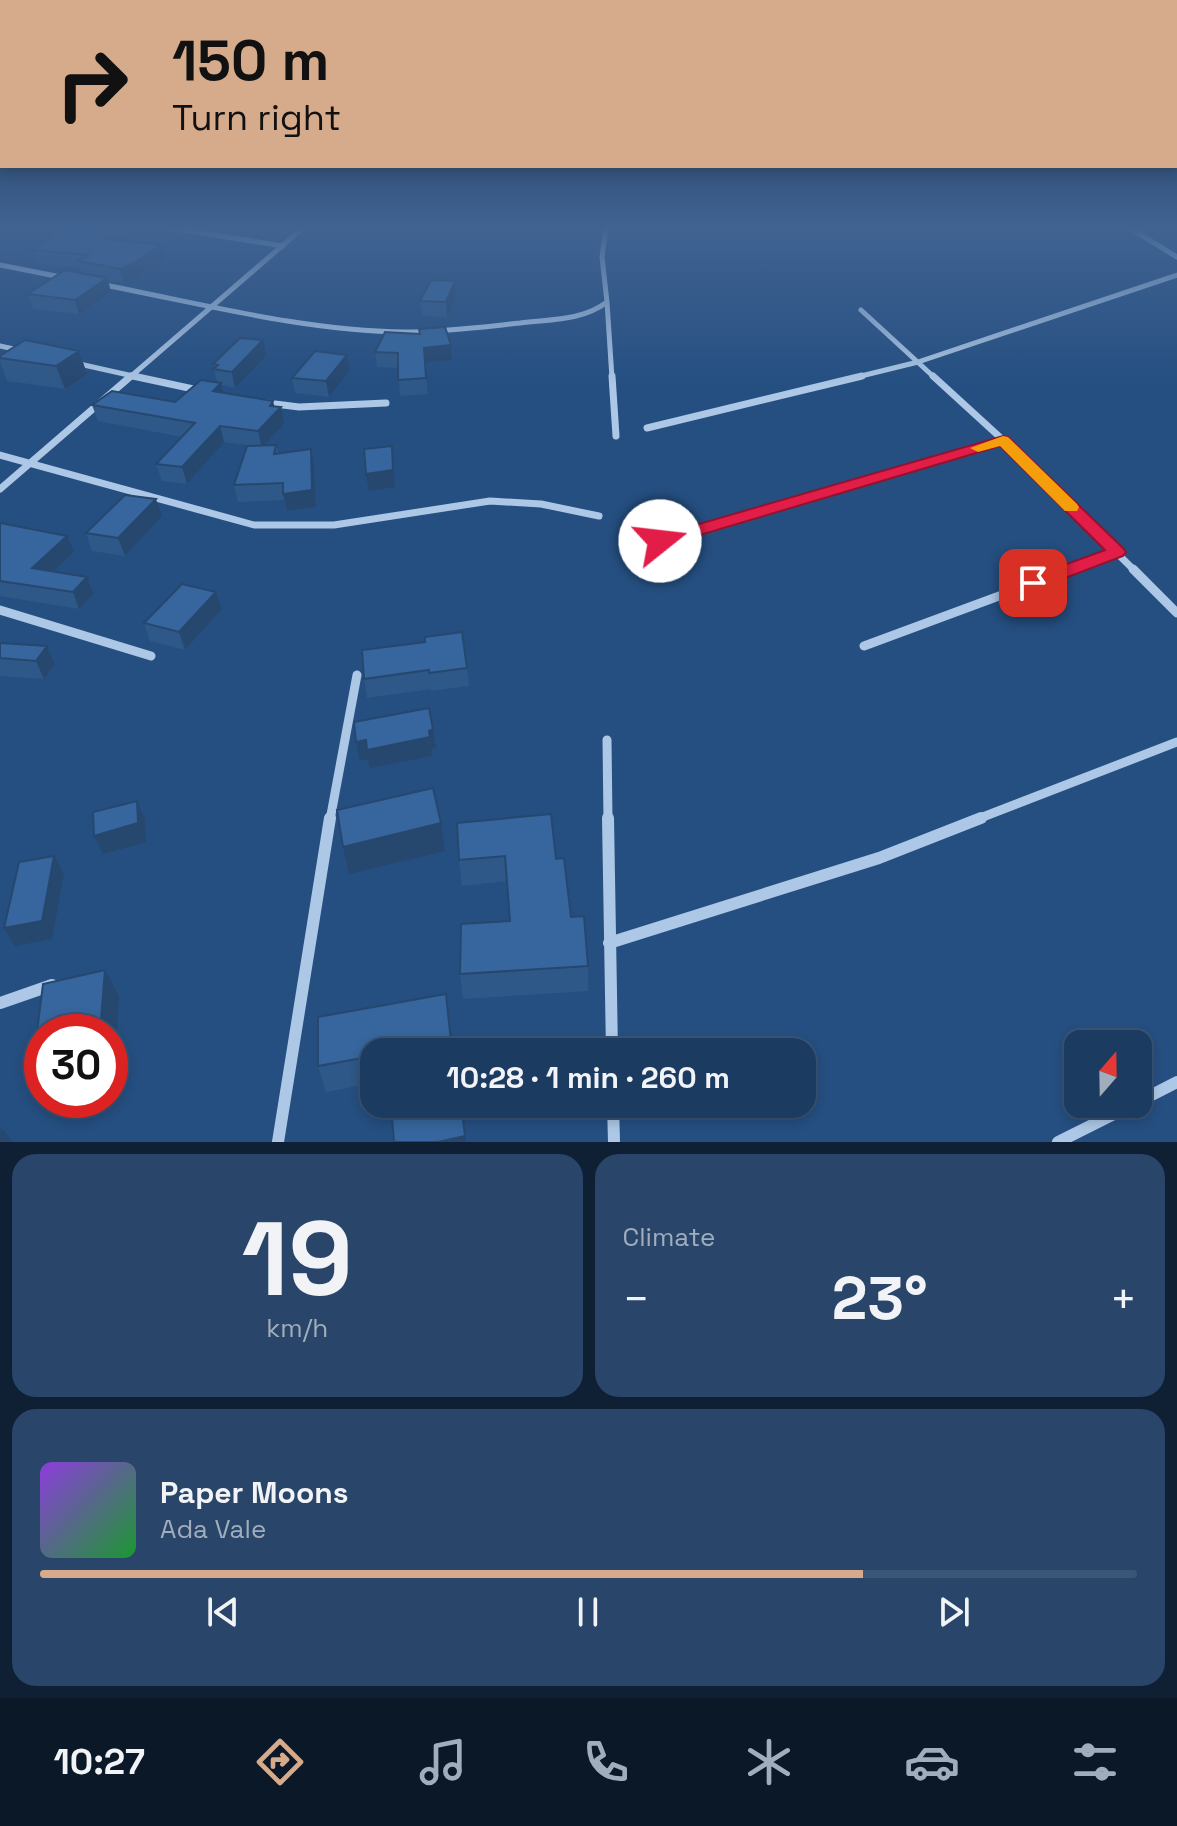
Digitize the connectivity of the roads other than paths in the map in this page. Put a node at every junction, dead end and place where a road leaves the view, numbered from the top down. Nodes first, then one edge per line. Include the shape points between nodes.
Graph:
1 (242, 280) edge
2 (605, 280) edge
3 (1161, 280) edge
4 (91, 282) edge
5 (607, 302) junction
6 (212, 305) junction
7 (861, 310) dead end
8 (0, 346) edge
9 (29, 352) edge
10 (72, 362) edge
11 (918, 362) junction
12 (129, 375) junction
13 (213, 393) edge
14 (256, 401) edge
15 (386, 403) dead end
16 (647, 428) dead end
17 (616, 436) dead end
18 (1003, 440) junction
19 (0, 455) edge
20 (29, 462) junction
21 (0, 489) edge
22 (599, 516) dead end
23 (660, 541) dead end
24 (1117, 552) junction
25 (0, 610) edge
26 (1177, 613) edge
27 (864, 646) dead end
28 (151, 656) dead end
29 (357, 675) dead end
30 (607, 740) dead end
31 (1177, 742) edge
32 (609, 943) junction
33 (52, 985) edge
34 (0, 1003) edge
35 (612, 1038) edge
36 (1177, 1082) edge
37 (1152, 1095) edge
38 (613, 1118) edge
39 (1106, 1118) edge
40 (278, 1142) edge
41 (614, 1142) edge
42 (1058, 1142) edge

1 - 6 street
2 - 5 street
3 - 11 street
4 - 6 street
5 - 6 street via 553,319 427,331 385,331
5 - 17 street
6 - 12 street
7 - 11 street
8 - 9 street
10 - 12 street
11 - 16 street
11 - 18 street
12 - 13 street
12 - 20 street
14 - 15 street via 299,407
18 - 23 street
18 - 24 street
19 - 20 street
20 - 21 street
20 - 22 street via 254,525 334,525 490,501
24 - 26 street
24 - 27 street
25 - 28 street
29 - 40 street via 316,893
30 - 32 street
31 - 32 street via 879,858
32 - 35 street
33 - 34 street
36 - 37 street
38 - 41 street
39 - 42 street

